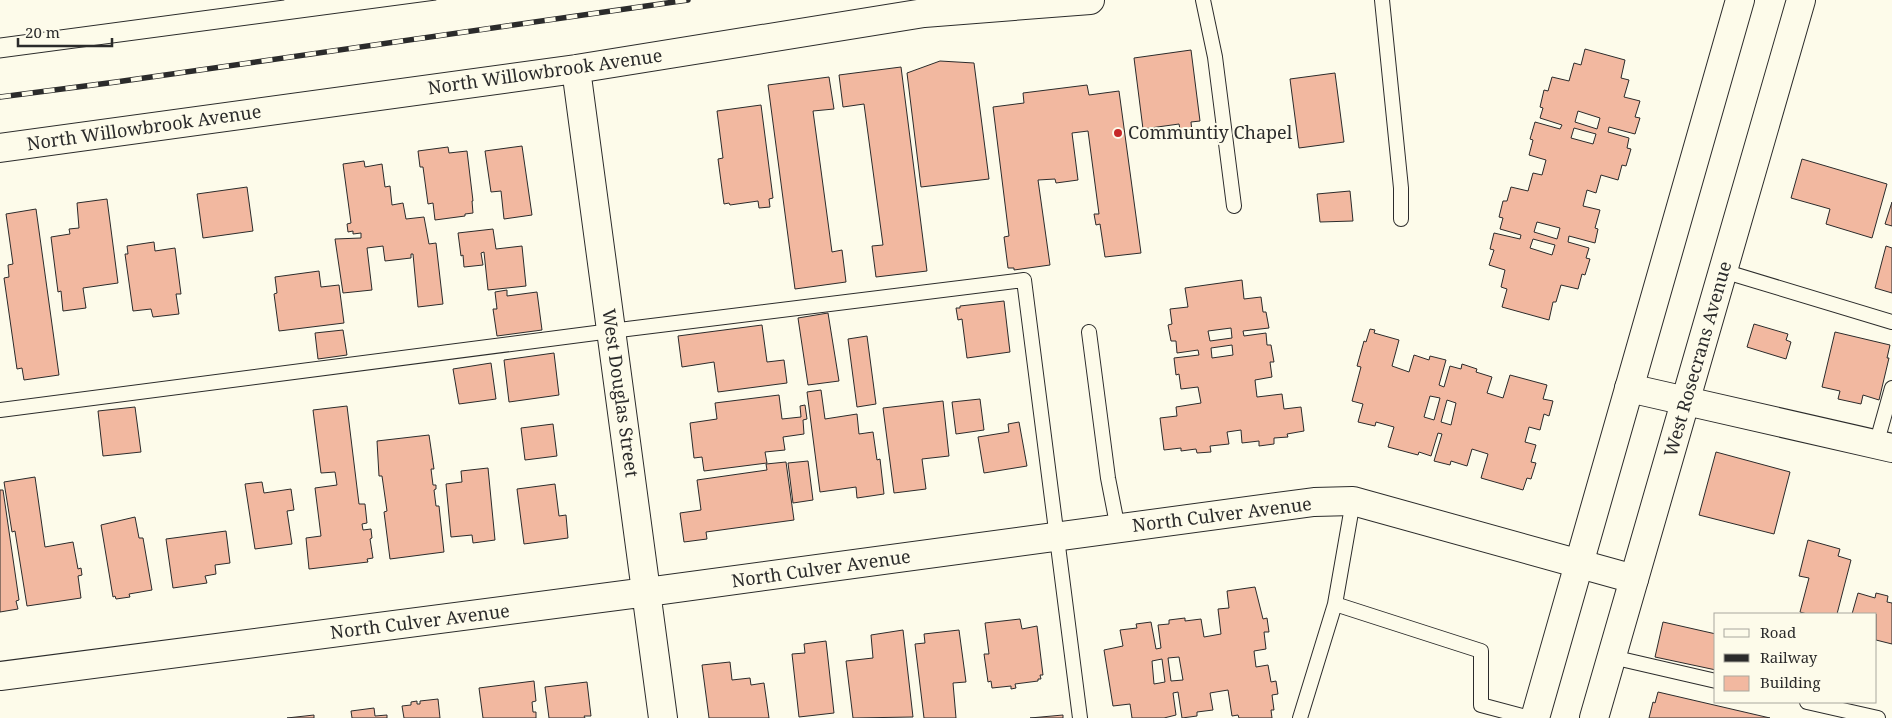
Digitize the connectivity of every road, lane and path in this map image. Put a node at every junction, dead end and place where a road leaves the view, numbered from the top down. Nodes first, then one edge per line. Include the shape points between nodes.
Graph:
1 (1090, 0) edge
2 (1203, 0) edge
3 (1382, 0) edge
4 (1740, 0) edge
5 (1801, 0) edge
6 (576, 69) junction
7 (0, 148) edge
8 (1234, 206) dead end
9 (1401, 219) dead end
10 (1723, 271) junction
11 (1892, 322) edge
12 (612, 331) junction
13 (1089, 332) dead end
14 (1629, 388) junction
15 (1892, 388) edge
16 (1686, 401) junction
17 (0, 410) edge
18 (1884, 447) edge
19 (1353, 501) junction
20 (1118, 528) junction
21 (1056, 537) junction
22 (1579, 564) junction
23 (1634, 579) junction
24 (647, 592) junction
25 (1335, 604) junction
26 (1612, 657) junction
27 (0, 676) edge
28 (1714, 681) edge
29 (1811, 703) edge
30 (663, 718) edge
31 (1080, 718) edge
32 (1300, 718) edge
33 (1530, 718) edge
34 (1535, 718) edge
35 (1594, 718) edge
36 (1878, 718) edge

1 - 6 street, North Willowbrook Avenue via 924,14
2 - 8 lane via 1215,57
3 - 9 lane via 1401,188
4 - 14 street
5 - 10 street, West Rosecrans Avenue
6 - 7 street, North Willowbrook Avenue
6 - 12 street, West Douglas Street
10 - 11 lane
10 - 16 street, West Rosecrans Avenue
12 - 17 lane
12 - 21 lane via 1024,280
12 - 24 street, West Douglas Street
13 - 20 lane via 1108,478
14 - 16 street
14 - 22 street
15 - 18 lane
16 - 18 street
16 - 23 street, West Rosecrans Avenue
19 - 20 street, North Culver Avenue via 1314,502
19 - 22 street, North Culver Avenue
19 - 25 lane
20 - 21 street, North Culver Avenue
21 - 24 street, North Culver Avenue
21 - 31 lane
22 - 23 street, North Culver Avenue
22 - 34 street
23 - 26 street, West Rosecrans Avenue
24 - 27 street, North Culver Avenue
24 - 30 street, West Douglas Street
25 - 32 lane
25 - 33 lane via 1481,651 1481,705
26 - 28 lane
26 - 35 street, West Rosecrans Avenue
29 - 36 lane

